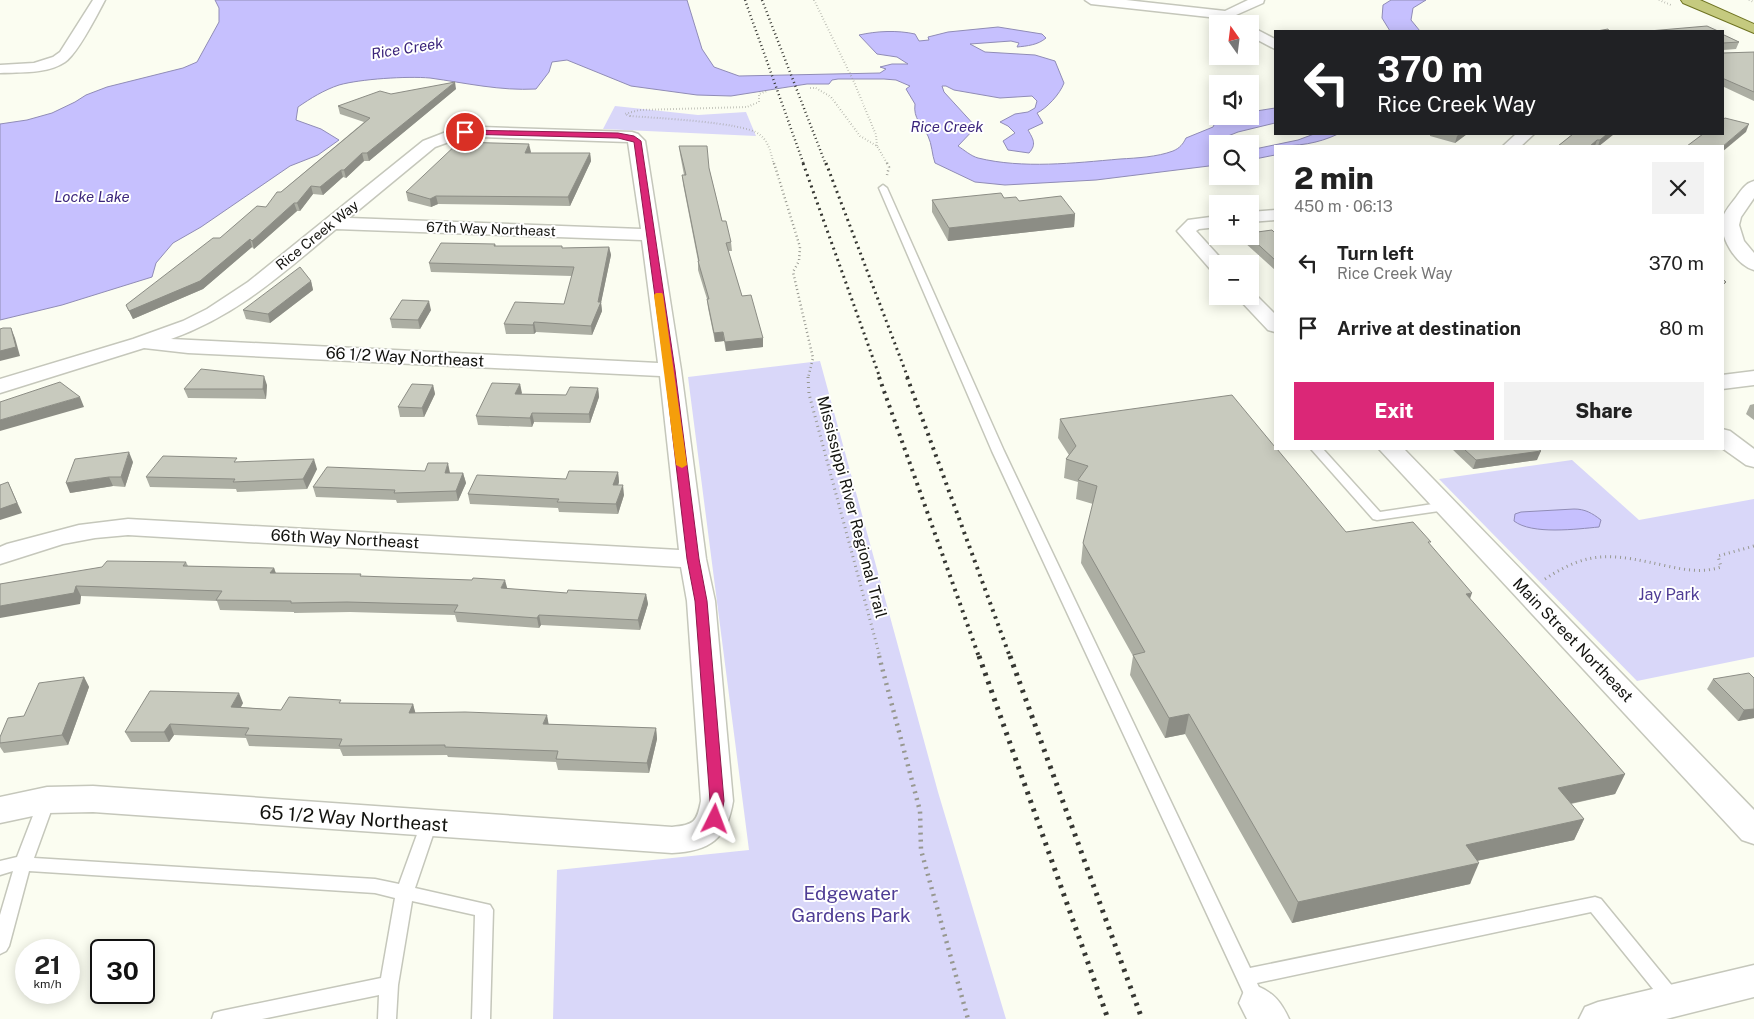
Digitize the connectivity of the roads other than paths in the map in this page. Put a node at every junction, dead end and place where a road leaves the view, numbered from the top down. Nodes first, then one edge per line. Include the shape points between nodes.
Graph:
1 (100, 0) edge
2 (1091, 0) edge
3 (1258, 0) edge
4 (1688, 0) edge
5 (1714, 0) edge
6 (1227, 15) joint
7 (1754, 17) edge
8 (1754, 29) edge
9 (1259, 35) edge
10 (1274, 44) edge
11 (0, 69) edge
12 (1525, 135) edge
13 (1512, 145) edge
14 (1754, 186) edge
15 (883, 188) road end
16 (1274, 214) edge
17 (1259, 216) edge
18 (1209, 222) edge
19 (332, 223) junction
20 (650, 235) junction
21 (1209, 257) edge
22 (1754, 264) edge
23 (1255, 305) edge
24 (1274, 325) edge
25 (140, 343) junction
26 (670, 370) junction
27 (1754, 378) edge
28 (1724, 382) edge
29 (0, 386) edge
30 (1724, 438) edge
31 (1319, 450) edge
32 (1392, 450) edge
33 (1754, 460) edge
34 (1446, 506) junction
35 (0, 556) edge
36 (693, 559) junction
37 (47, 800) junction
38 (0, 810) edge
39 (429, 823) junction
40 (1754, 830) edge
41 (23, 864) junction
42 (0, 868) edge
43 (405, 892) junction
44 (0, 946) edge
45 (1754, 981) edge
46 (389, 985) junction
47 (1257, 1000) edge
48 (1673, 1001) junction
49 (220, 1019) edge
50 (387, 1019) edge
51 (481, 1019) edge
52 (1598, 1019) edge

1 - 11 street via 65,55 52,63
2 - 6 street
3 - 6 street
4 - 8 main road
5 - 7 main road
9 - 10 street
12 - 13 street
14 - 22 street via 1732,213 1730,225 1731,237
15 - 47 lane via 998,451
16 - 17 street
18 - 21 street via 1194,224 1186,231
19 - 20 street, 67th Way Northeast
19 - 20 street, Rice Creek Way via 448,129 618,135 637,141
19 - 25 street, Rice Creek Way via 237,300 190,325
20 - 26 street
23 - 24 street
25 - 26 street, 66 1/2 Way Northeast
25 - 29 street, Rice Creek Way
26 - 36 street
27 - 28 street
30 - 33 street
31 - 34 lane via 1377,516
32 - 34 street, Main Street Northeast
34 - 40 street, Main Street Northeast
35 - 36 street, 66th Way Northeast via 70,533 128,527
36 - 39 street, 65 1/2 Way Northeast via 701,601 717,801 715,819 707,831 692,839 672,840
37 - 38 street, 65 1/2 Way Northeast
37 - 39 street, 65 1/2 Way Northeast via 93,799
37 - 41 lane
39 - 43 lane
41 - 42 lane
41 - 43 lane via 374,886
41 - 44 lane
43 - 46 lane
43 - 51 lane via 484,910
45 - 48 street
46 - 49 lane
46 - 50 lane
47 - 48 lane via 1595,904
48 - 52 street

